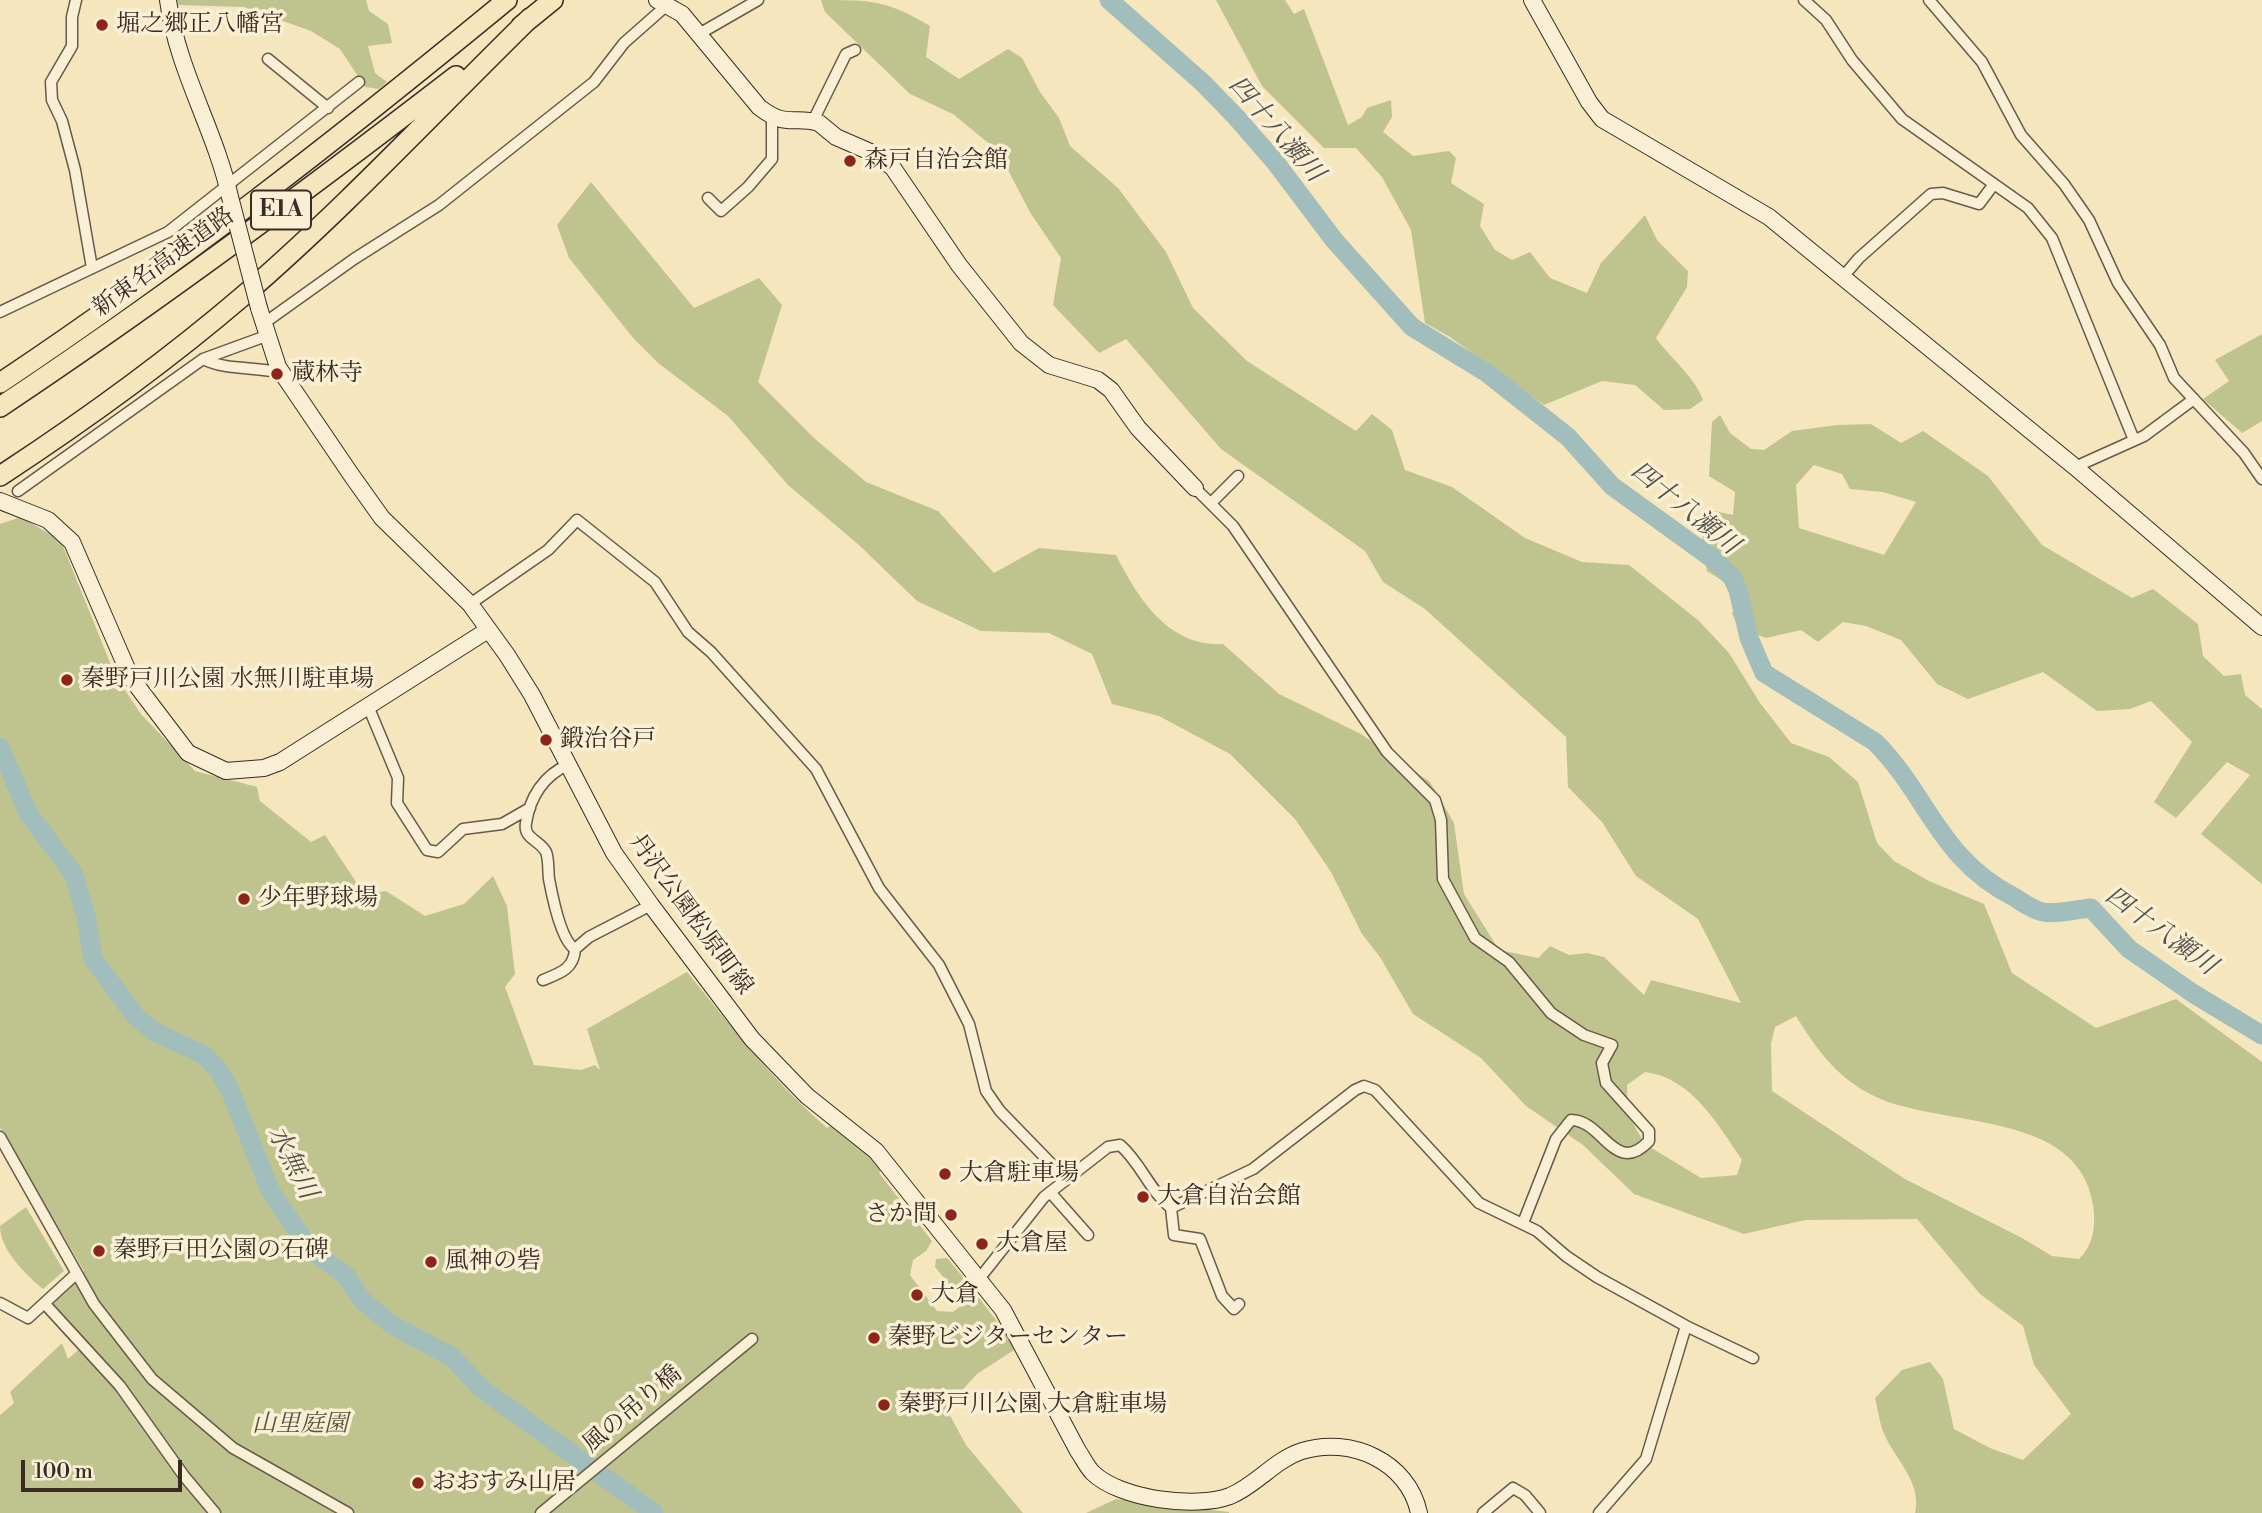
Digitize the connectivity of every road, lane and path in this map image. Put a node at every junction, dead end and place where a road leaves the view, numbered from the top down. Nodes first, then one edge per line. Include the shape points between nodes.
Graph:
1 (76, 0) edge
2 (167, 0) edge
3 (507, 0) edge
4 (553, 0) edge
5 (758, 0) edge
6 (1532, 0) edge
7 (1804, 0) edge
8 (1929, 0) edge
9 (662, 3) edge
10 (530, 18) junction
11 (699, 34) junction
12 (855, 50) dead end
13 (268, 59) dead end
14 (359, 82) dead end
15 (328, 108) junction
16 (772, 117) junction
17 (813, 121) junction
18 (1994, 184) junction
19 (229, 191) junction
20 (708, 198) dead end
21 (92, 268) junction
22 (1842, 278) junction
23 (0, 312) edge
24 (262, 323) junction
25 (203, 359) junction
26 (282, 373) junction
27 (0, 383) edge
28 (2194, 399) junction
29 (0, 407) edge
30 (2134, 440) junction
31 (2075, 467) junction
32 (6, 472) edge
33 (1238, 476) dead end
34 (2262, 479) edge
35 (1195, 488) joint
36 (18, 491) dead end
37 (0, 501) edge
38 (1210, 503) junction
39 (470, 604) junction
40 (2262, 627) edge
41 (488, 630) junction
42 (368, 706) junction
43 (568, 765) junction
44 (530, 808) junction
45 (651, 905) junction
46 (575, 948) junction
47 (543, 980) dead end
48 (0, 1137) edge
49 (1065, 1178) junction
50 (1050, 1192) junction
51 (1171, 1208) junction
52 (1523, 1223) junction
53 (1088, 1235) dead end
54 (76, 1274) junction
55 (979, 1279) junction
56 (0, 1303) edge
57 (45, 1304) junction
58 (1239, 1304) dead end
59 (1686, 1326) junction
60 (752, 1339) dead end
61 (1753, 1358) dead end
62 (215, 1513) edge
63 (348, 1513) edge
64 (541, 1513) edge
65 (1419, 1513) edge
66 (1483, 1513) edge
67 (1540, 1513) edge
68 (1599, 1513) edge

1 - 21 street via 72,46 51,82 52,100 75,170
2 - 19 street, 丹沢公園松原町線 via 181,63
3 - 27 highway, 新東名高速道路 / E1A via 284,180
4 - 10 highway, 新東名高速道路 / E1A
5 - 11 street
6 - 22 street via 1602,120 1745,200
7 - 18 street via 1826,20 1852,60 1902,119
8 - 28 street via 1982,62 2021,135 2089,220 2118,283 2160,345 2174,378
9 - 11 street via 682,14
9 - 24 street via 594,82 439,205
10 - 29 highway, 新東名高速道路 / E1A via 296,199
10 - 32 highway via 243,296 187,342
11 - 16 street
12 - 17 street via 846,54
13 - 15 street
14 - 15 street
15 - 19 street
16 - 17 street
16 - 20 street via 772,159 721,211
17 - 35 street via 893,168 959,265 1021,343 1049,365 1098,380 1111,390 1138,428
18 - 22 street via 1979,204 1931,194
18 - 30 street via 2028,208 2052,238
19 - 21 street via 168,232
19 - 24 street, 丹沢公園松原町線, bridge
21 - 23 street
22 - 31 street
24 - 25 street
24 - 26 street, 丹沢公園松原町線
25 - 26 street via 221,368 239,365
25 - 36 street
26 - 39 street, 丹沢公園松原町線 via 382,517
28 - 30 street
28 - 34 street
30 - 31 street
31 - 40 street
33 - 38 street
35 - 38 street
37 - 42 street via 48,520 72,542 131,678 188,753 207,764 245,771 280,762
38 - 52 street via 1233,526 1387,752 1434,800 1441,820 1443,879 1475,938 1508,962 1551,1013 1584,1035 1612,1045 1602,1063 1606,1083 1649,1131 1649,1141 1630,1154 1618,1150 1581,1120 1571,1120 1556,1139
39 - 41 street, 丹沢公園松原町線
39 - 49 street via 548,550 577,520 655,582 688,632 816,769 879,888 939,965 968,1024 986,1091
41 - 42 street
41 - 43 street, 丹沢公園松原町線 via 532,695
42 - 44 street via 398,778 397,803 427,850 438,852 463,829 502,824
43 - 44 street via 543,781
43 - 45 street, 丹沢公園松原町線 via 614,853
44 - 46 street via 527,835 546,853 565,936
45 - 46 street
45 - 55 street, 丹沢公園松原町線 via 770,1059 834,1121 876,1151
46 - 47 street via 575,958 566,971
48 - 54 street
49 - 50 street
49 - 51 street via 1108,1147 1120,1145 1131,1154 1157,1197
50 - 53 street
50 - 55 street
51 - 52 street via 1253,1169 1364,1086 1374,1090 1479,1203
51 - 58 street via 1174,1235 1199,1239 1222,1296 1234,1309
52 - 59 street via 1597,1277
54 - 57 street
54 - 63 street via 152,1379 233,1448
55 - 65 street, 丹沢公園松原町線 via 1023,1342 1078,1451 1093,1473 1114,1487 1194,1503 1213,1501 1245,1488 1301,1451 1335,1446 1391,1466 1412,1494
56 - 57 street via 28,1318
57 - 62 street via 120,1386
59 - 61 street
59 - 68 street via 1646,1459
60 - 64 street, 風の吊り橋
66 - 67 street via 1513,1488

